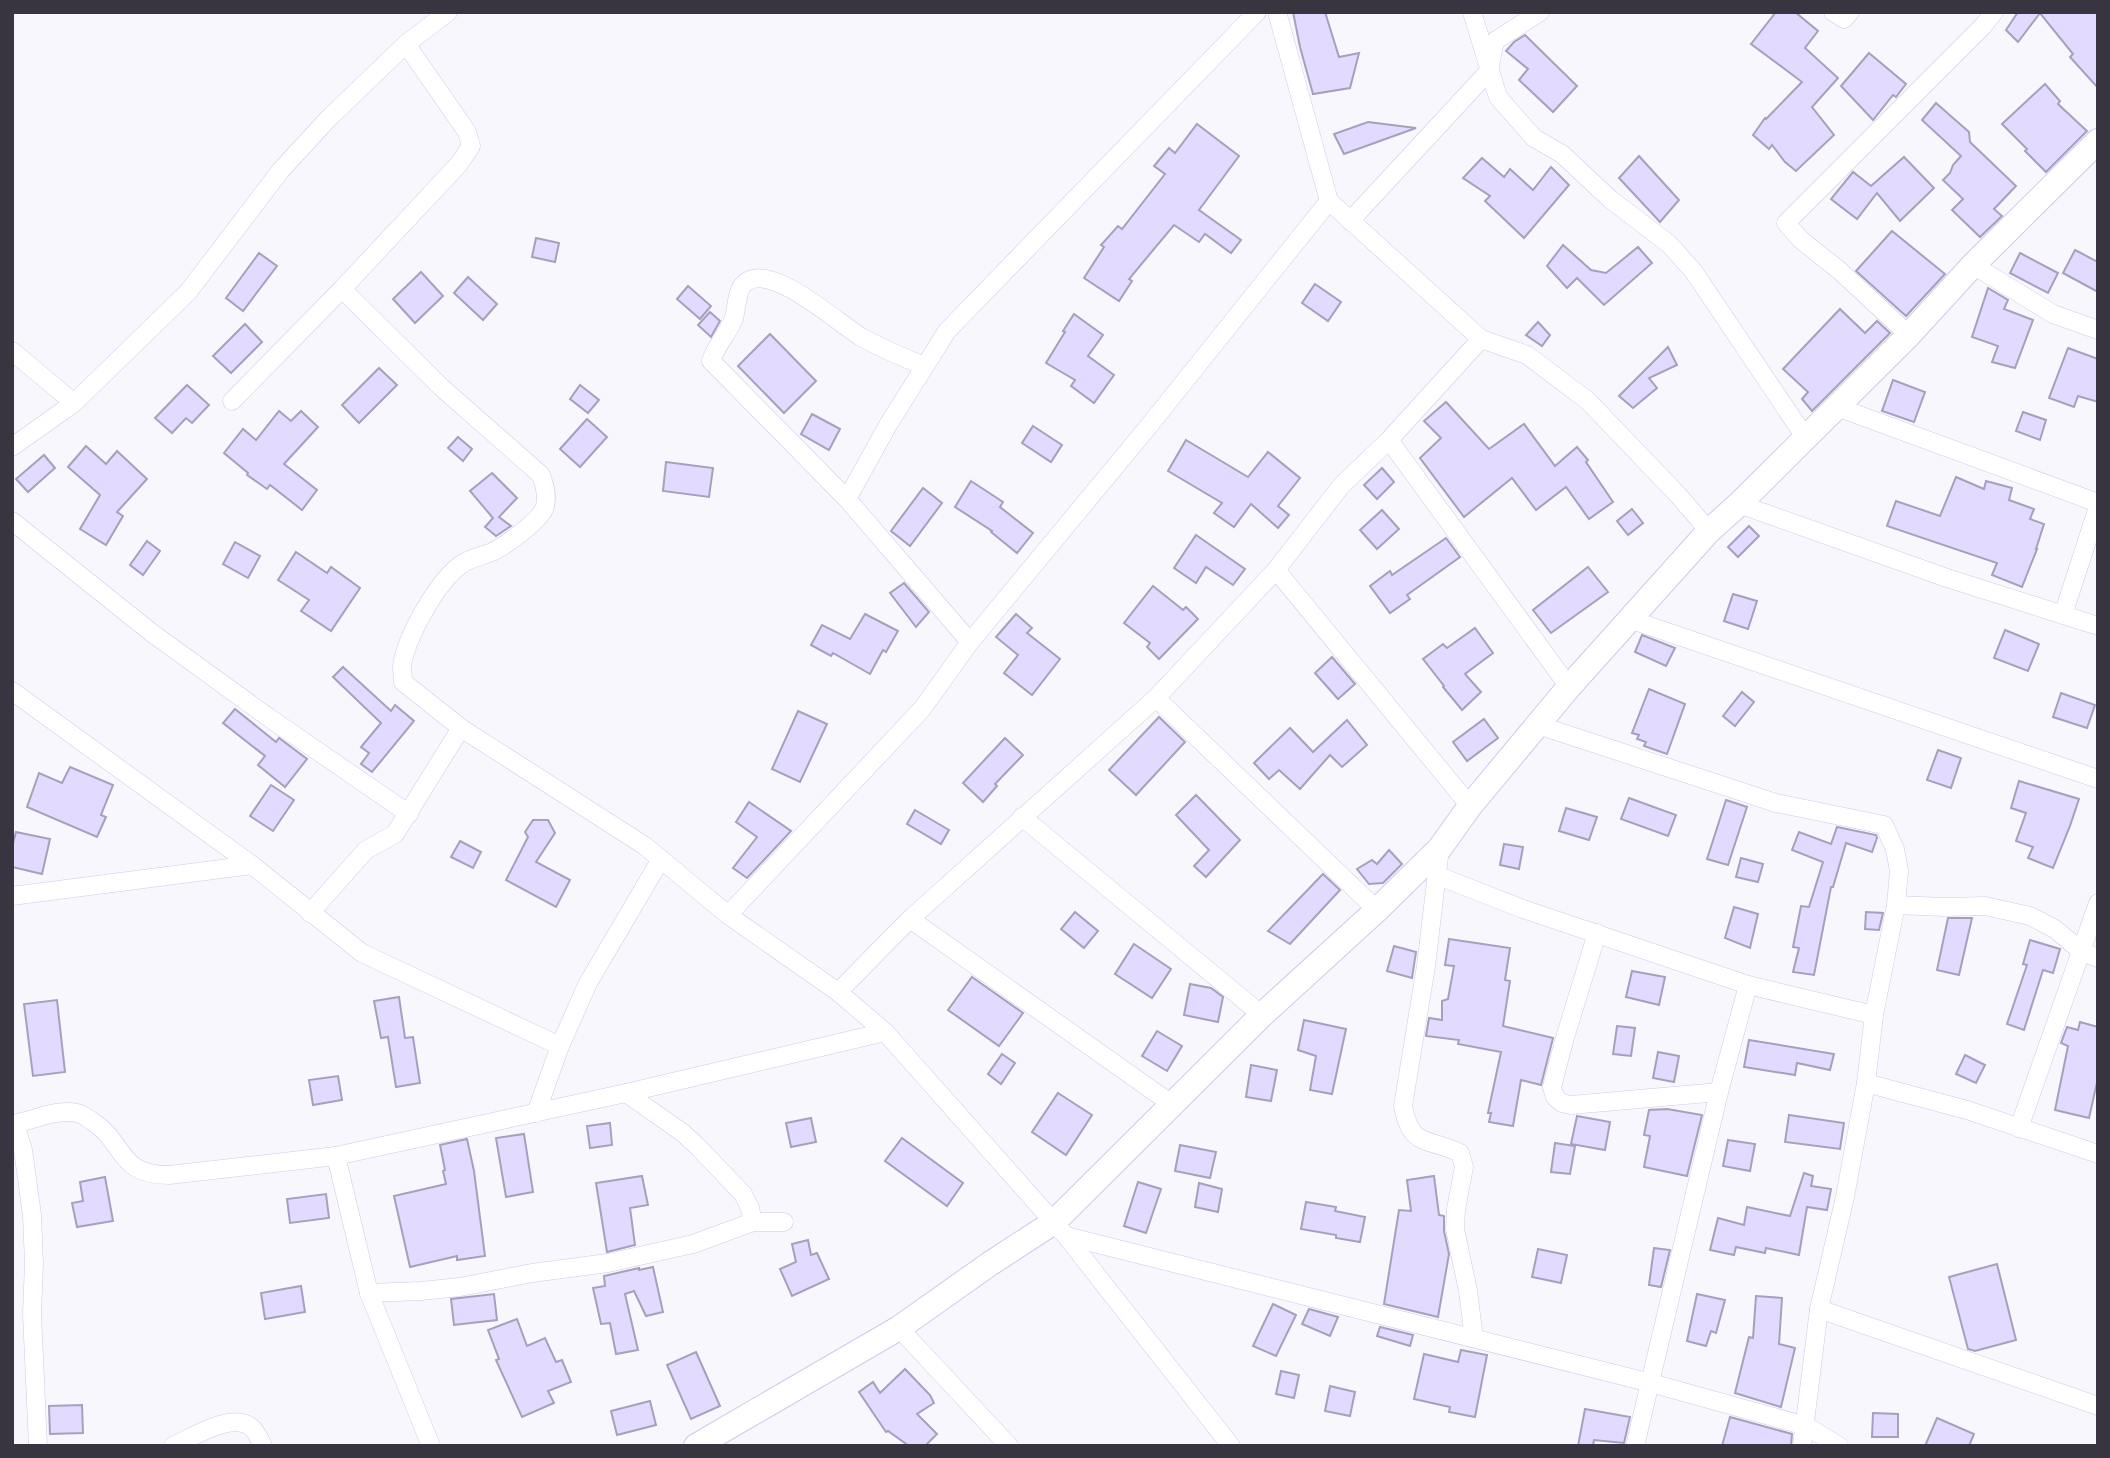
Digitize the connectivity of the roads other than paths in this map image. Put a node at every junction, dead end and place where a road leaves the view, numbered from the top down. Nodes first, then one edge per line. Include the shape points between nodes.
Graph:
1 (447, 12) edge
2 (1257, 12) edge
3 (1277, 12) edge
4 (1472, 12) edge
5 (1540, 12) edge
6 (1832, 12) edge
7 (1850, 12) edge
8 (1994, 12) edge
9 (406, 44) junction
10 (1489, 71) junction
11 (2098, 141) edge
12 (1329, 201) junction
13 (1350, 221) junction
14 (1973, 265) junction
15 (342, 289) junction
16 (2098, 330) edge
17 (1909, 335) junction
18 (1481, 339) junction
19 (12, 351) edge
20 (924, 366) junction
21 (232, 401) dead end
22 (74, 403) junction
23 (1837, 407) junction
24 (1805, 437) junction
25 (1389, 440) junction
26 (12, 447) edge
27 (847, 499) junction
28 (1739, 503) junction
29 (2098, 505) edge
30 (12, 521) edge
31 (1709, 531) junction
32 (1276, 570) junction
33 (2063, 615) junction
34 (1629, 619) junction
35 (2098, 626) edge
36 (970, 642) junction
37 (1569, 687) junction
38 (12, 691) edge
39 (1156, 698) junction
40 (1538, 725) junction
41 (461, 728) junction
42 (2098, 779) edge
43 (1470, 806) junction
44 (409, 814) junction
45 (1022, 817) junction
46 (1440, 848) junction
47 (661, 859) junction
48 (252, 865) junction
49 (1436, 876) junction
50 (12, 896) edge
51 (2098, 903) edge
52 (1896, 905) junction
53 (1377, 910) junction
54 (310, 913) junction
55 (728, 915) junction
56 (909, 919) junction
57 (1597, 933) junction
58 (2090, 955) edge
59 (1748, 985) junction
60 (838, 992) junction
61 (1262, 1015) junction
62 (1874, 1015) junction
63 (885, 1032) junction
64 (560, 1046) junction
65 (1866, 1083) junction
66 (1719, 1092) junction
67 (626, 1093) junction
68 (1173, 1105) junction
69 (536, 1113) junction
70 (14, 1124) edge
71 (2019, 1128) junction
72 (2098, 1154) edge
73 (336, 1156) junction
74 (753, 1222) junction
75 (784, 1222) dead end
76 (1060, 1229) junction
77 (369, 1293) junction
78 (1819, 1309) junction
79 (899, 1328) junction
80 (1474, 1338) junction
81 (1651, 1382) junction
82 (2098, 1406) edge
83 (1806, 1426) junction
84 (38, 1446) edge
85 (173, 1446) edge
86 (263, 1446) edge
87 (431, 1446) edge
88 (696, 1446) edge
89 (1009, 1446) edge
90 (1230, 1446) edge
91 (1635, 1446) edge
92 (1802, 1446) edge
93 (1839, 1446) edge

1 - 9 street
2 - 20 street via 947,331
3 - 12 street
4 - 10 street
5 - 10 street via 1495,41
6 - 7 street via 1844,19
8 - 17 street via 1786,223
9 - 15 street via 467,132 471,146
9 - 22 street via 281,170 188,292
10 - 13 street
10 - 24 street via 1498,97 1535,138 1562,154 1610,199 1669,244 1694,272
11 - 14 street
12 - 13 street
12 - 36 street
13 - 18 street
14 - 16 street via 2053,314
14 - 17 street
15 - 21 street
15 - 41 street via 441,387 541,475 547,489 543,511 516,537 462,564 439,586 407,648 403,682
17 - 23 street
18 - 25 street
18 - 31 street via 1527,355 1588,401
19 - 22 street
20 - 27 street
20 - 27 street via 882,349 772,280 756,278 740,289 734,318 711,361
22 - 26 street
23 - 24 street
23 - 29 street
24 - 28 street
25 - 32 street via 1340,486
25 - 37 street
27 - 36 street
28 - 31 street
28 - 33 street
29 - 33 street
30 - 44 street via 152,633
31 - 34 street
32 - 39 street
32 - 43 street
33 - 35 street
34 - 37 street
34 - 42 street
36 - 55 street via 922,709
37 - 40 street
38 - 48 street
39 - 45 street
39 - 53 street
40 - 43 street
40 - 52 street via 1776,803 1884,825 1899,871
41 - 44 street
41 - 47 street
43 - 46 street
44 - 54 street via 395,834 354,862
45 - 56 street
45 - 61 street
46 - 49 street
46 - 53 street
47 - 55 street
47 - 64 street via 588,983
48 - 50 street
48 - 54 street
49 - 57 street
49 - 80 street via 1403,1106 1406,1124 1414,1135 1460,1153 1464,1167 1455,1229
51 - 58 street
52 - 58 street via 1985,906 2030,916
52 - 62 street
53 - 61 street
54 - 64 street via 362,953
55 - 60 street
56 - 60 street
56 - 68 street
57 - 59 street
57 - 66 street via 1552,1087 1555,1097 1571,1105
58 - 71 street
59 - 62 street
59 - 66 street
60 - 63 street
61 - 68 street
62 - 65 street
63 - 67 street
63 - 76 street
64 - 69 street
65 - 71 street
65 - 78 street
66 - 81 street
67 - 69 street
67 - 74 street via 697,1146 743,1194
68 - 76 street
69 - 73 street
70 - 73 street via 63,1112 79,1113 104,1129 128,1163 151,1175
70 - 84 street via 23,1150 32,1215
71 - 72 street
73 - 77 street
74 - 75 street
74 - 77 street via 693,1244 608,1263 460,1287
76 - 79 street via 991,1263
76 - 80 street
76 - 90 street
77 - 87 street
78 - 82 street
78 - 83 street
79 - 88 street
79 - 89 street
80 - 81 street
81 - 83 street
81 - 91 street
83 - 92 street
83 - 93 street
85 - 86 street via 227,1422 251,1427

